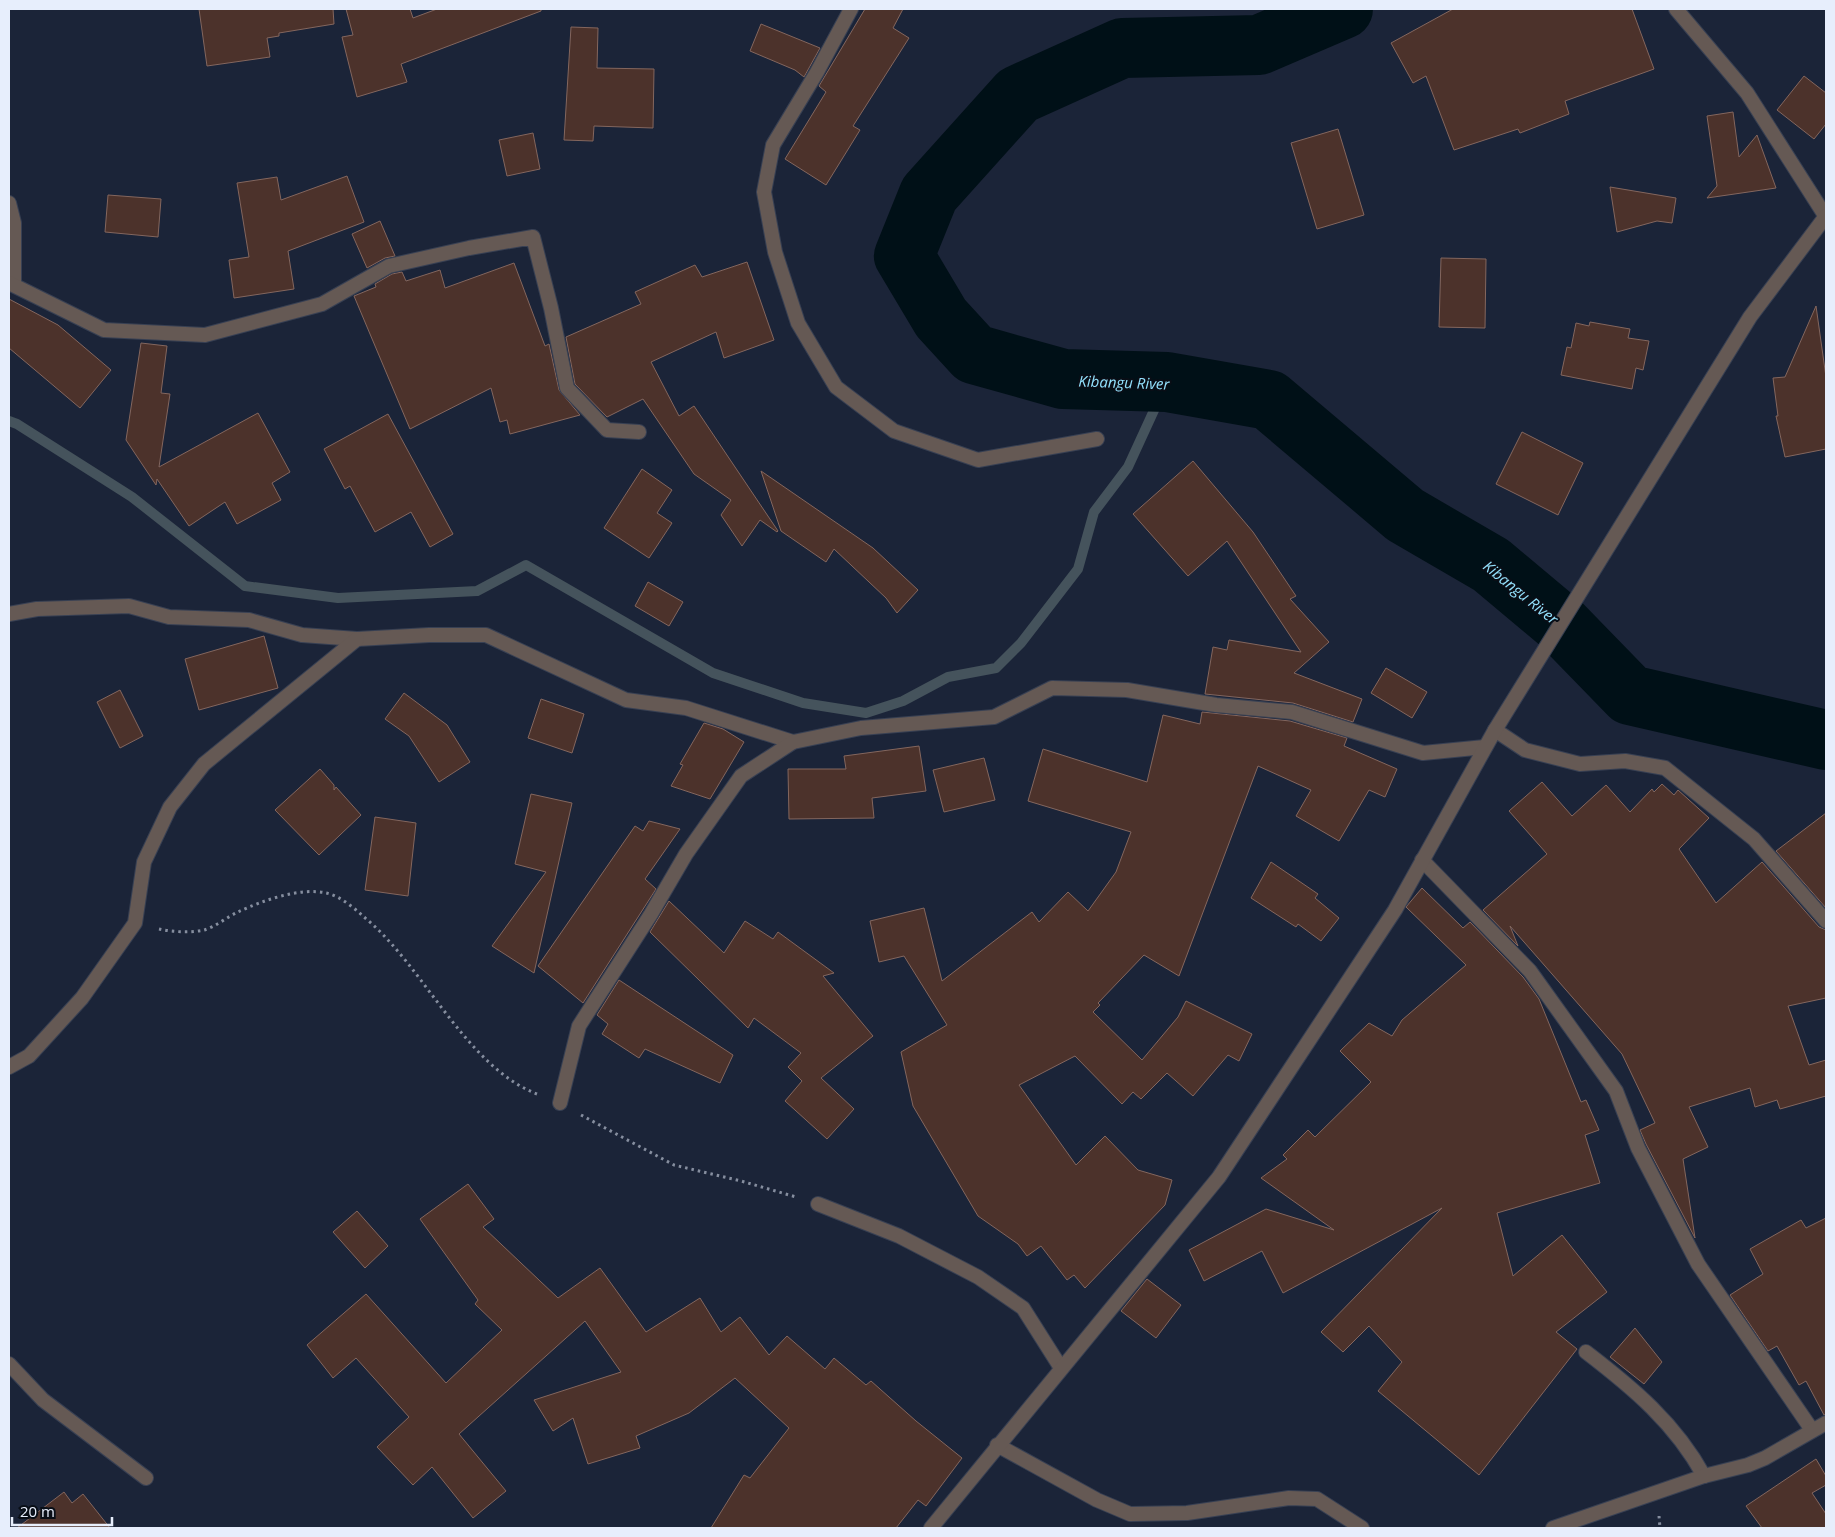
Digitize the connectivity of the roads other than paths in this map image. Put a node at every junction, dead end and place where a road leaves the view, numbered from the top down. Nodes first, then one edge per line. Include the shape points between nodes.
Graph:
1 (851, 9) edge
2 (1676, 9) edge
3 (9, 203) edge
4 (1826, 217) edge
5 (11, 284) edge
6 (638, 432) dead end
7 (1097, 439) dead end
8 (9, 614) edge
9 (357, 639) junction
10 (1495, 730) junction
11 (793, 742) junction
12 (1485, 747) junction
13 (1422, 860) junction
14 (1826, 921) edge
15 (9, 1067) edge
16 (560, 1103) road end
17 (818, 1204) road end
18 (1586, 1352) dead end
19 (9, 1364) edge
20 (1061, 1368) junction
21 (1826, 1423) edge
22 (1812, 1430) junction
23 (997, 1445) junction
24 (1704, 1476) junction
25 (146, 1478) dead end
26 (931, 1528) edge
27 (1362, 1528) edge
28 (1553, 1528) edge

1 - 7 street via 773,145 764,192 775,252 798,324 836,387 894,431 978,460
2 - 4 street via 1747,93
3 - 5 street via 14,223
4 - 10 street via 1750,317
5 - 6 street via 104,330 205,334 322,304 389,266 533,237 566,388 608,430
8 - 9 street via 37,609 129,606 169,617 249,620 302,634
9 - 11 street via 486,635 626,700 686,708
9 - 15 street via 204,764 170,807 144,862 134,924 82,998 28,1056
10 - 12 street
10 - 14 street via 1525,750 1580,764 1625,761 1664,768 1754,839
11 - 12 street via 861,728 994,716 1052,688 1127,690 1216,705 1292,712 1423,753
11 - 16 street via 741,776 686,854 579,1026
12 - 13 street
13 - 20 street via 1395,910 1219,1177
13 - 22 street via 1530,971 1616,1091 1638,1148 1698,1264
17 - 20 street via 899,1236 978,1277 1023,1308
18 - 24 street via 1654,1407 1683,1441
19 - 25 street via 42,1400
20 - 23 street
21 - 22 street
22 - 24 street via 1765,1458 1737,1469
23 - 26 street
23 - 27 street via 1097,1500 1130,1514 1187,1513 1289,1498 1317,1499
24 - 28 street

